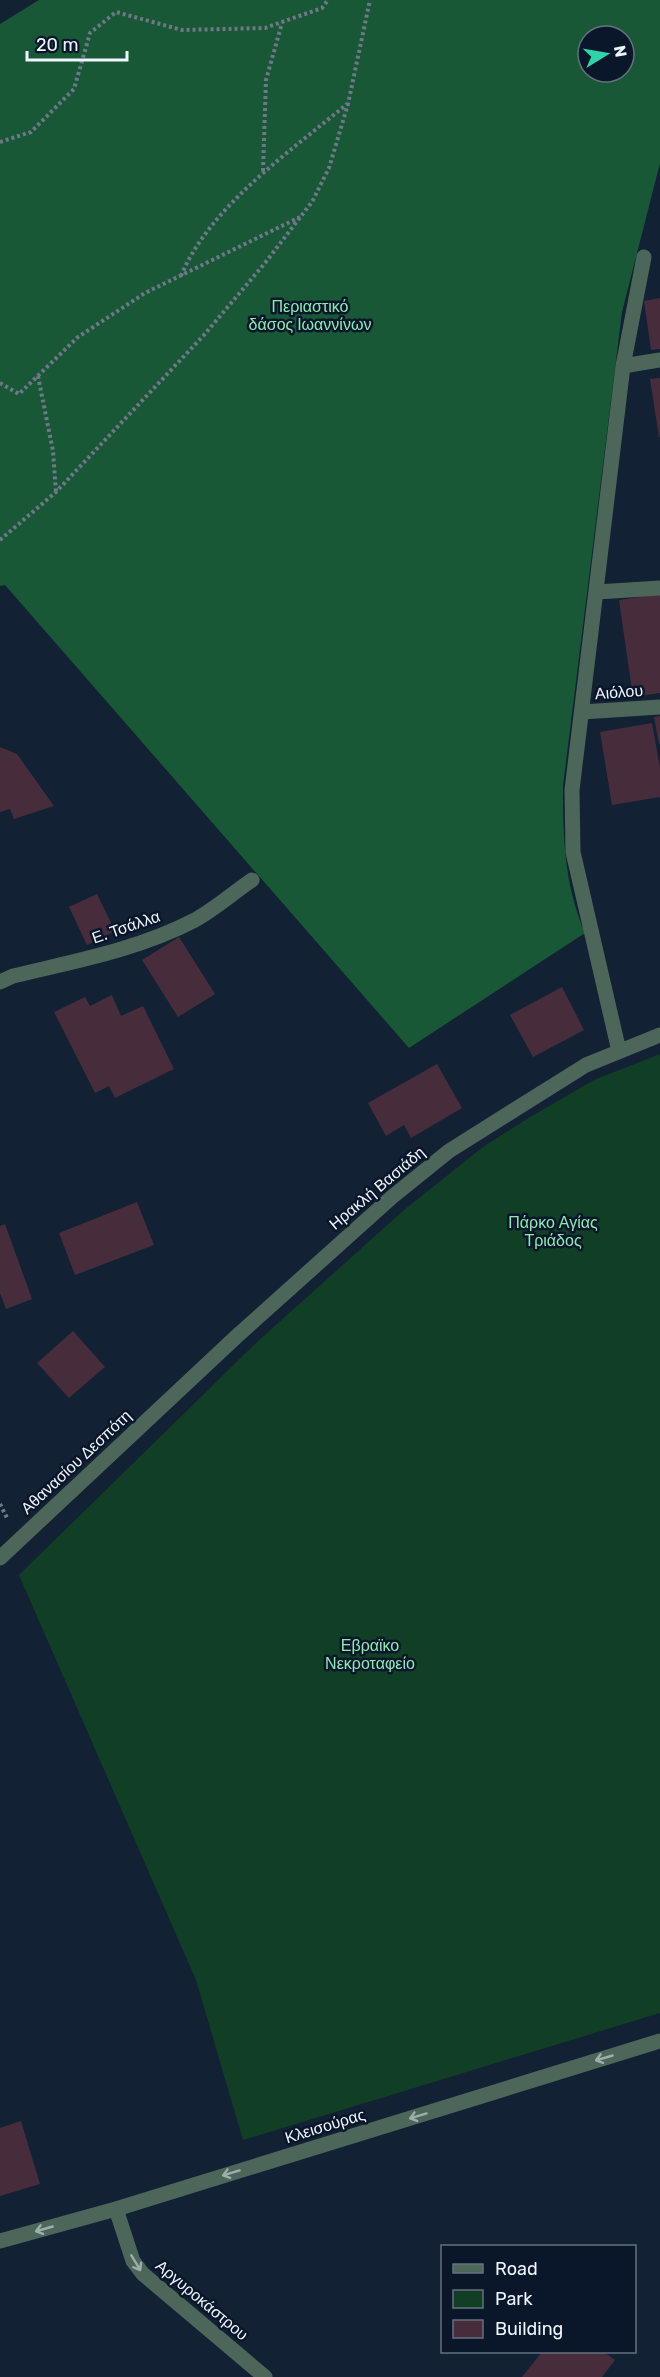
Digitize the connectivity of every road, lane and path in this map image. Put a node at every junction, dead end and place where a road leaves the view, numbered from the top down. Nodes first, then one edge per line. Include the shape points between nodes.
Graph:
1 (328, 0) edge
2 (370, 0) edge
3 (282, 22) junction
4 (348, 104) junction
5 (0, 142) edge
6 (263, 171) junction
7 (302, 216) junction
8 (644, 257) dead end
9 (181, 276) junction
10 (660, 360) edge
11 (623, 366) junction
12 (38, 375) junction
13 (0, 382) edge
14 (56, 492) junction
15 (0, 540) edge
16 (660, 588) edge
17 (597, 592) junction
18 (660, 706) edge
19 (582, 712) junction
20 (252, 880) dead end
21 (0, 982) edge
22 (660, 1035) edge
23 (619, 1051) junction
24 (151, 1417) joint
25 (0, 1558) edge
26 (660, 2041) edge
27 (116, 2209) junction
28 (0, 2241) edge
29 (265, 2377) edge

1 - 3 path via 322,8
2 - 4 path
3 - 5 path via 265,28 182,30 116,12 90,33 74,89 32,132
3 - 6 path via 266,80
4 - 6 path
4 - 7 path via 329,168
6 - 9 path via 191,252
7 - 9 path
7 - 14 path via 231,304
8 - 11 street
9 - 12 path via 145,293 78,337
10 - 11 street
11 - 17 street
12 - 13 path via 18,394
12 - 14 path via 53,451
14 - 15 path
16 - 17 street
17 - 19 street
18 - 19 street, Αιόλου
19 - 23 street via 572,790 573,852
20 - 21 street, Ε. Τσάλλα via 197,919 167,933 113,953
22 - 23 street, Ηρακλή Βασιάδη
23 - 24 street, Ηρακλή Βασιάδη via 579,1069 449,1151 338,1245
24 - 25 street, Αθανασίου Δεσπότη
26 -> 27 street, Κλεισούρας
27 -> 28 street, Κλεισούρας
27 -> 29 street, Αργυροκάστρου via 133,2261 142,2274

